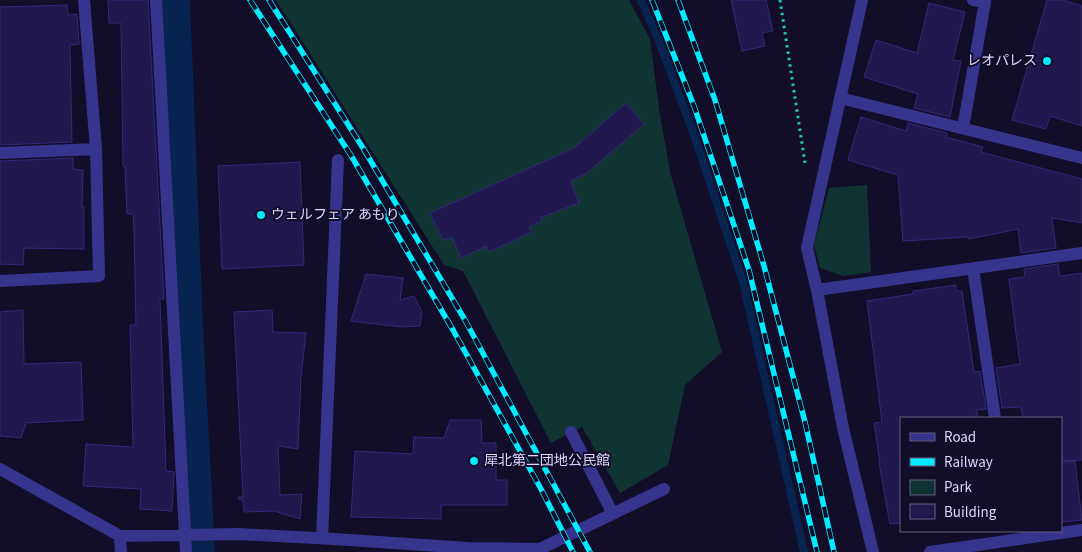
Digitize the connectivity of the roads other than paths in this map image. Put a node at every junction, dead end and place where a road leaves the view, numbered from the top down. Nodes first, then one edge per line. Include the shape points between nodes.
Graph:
1 (84, 0) edge
2 (156, 0) edge
3 (862, 0) edge
4 (973, 0) edge
5 (840, 98) junction
6 (963, 128) junction
7 (96, 149) junction
8 (0, 153) edge
9 (1082, 158) edge
10 (338, 160) dead end
11 (1082, 253) edge
12 (973, 268) junction
13 (0, 281) edge
14 (817, 290) junction
15 (995, 417) edge
16 (572, 432) dead end
17 (0, 469) edge
18 (664, 489) dead end
19 (613, 514) junction
20 (1082, 530) edge
21 (1062, 531) edge
22 (1054, 532) edge
23 (184, 534) junction
24 (1013, 535) edge
25 (120, 536) junction
26 (328, 538) junction
27 (468, 550) edge
28 (541, 551) edge
29 (121, 552) edge
30 (186, 552) edge
31 (334, 552) edge
32 (873, 552) edge
33 (930, 552) edge

1 - 7 street
2 - 23 street
3 - 5 street
4 - 6 street via 985,2
5 - 6 street
5 - 14 street via 807,248
6 - 9 street
7 - 8 street
7 - 13 street via 99,276
10 - 26 street
11 - 12 street
12 - 14 street
12 - 15 street
14 - 32 street via 843,428
16 - 19 street
17 - 25 street
18 - 19 street
19 - 28 street
20 - 21 street
22 - 24 street
23 - 25 street
23 - 26 street
23 - 30 street
24 - 33 street
25 - 29 street
26 - 27 street
26 - 31 street
27 - 28 street

